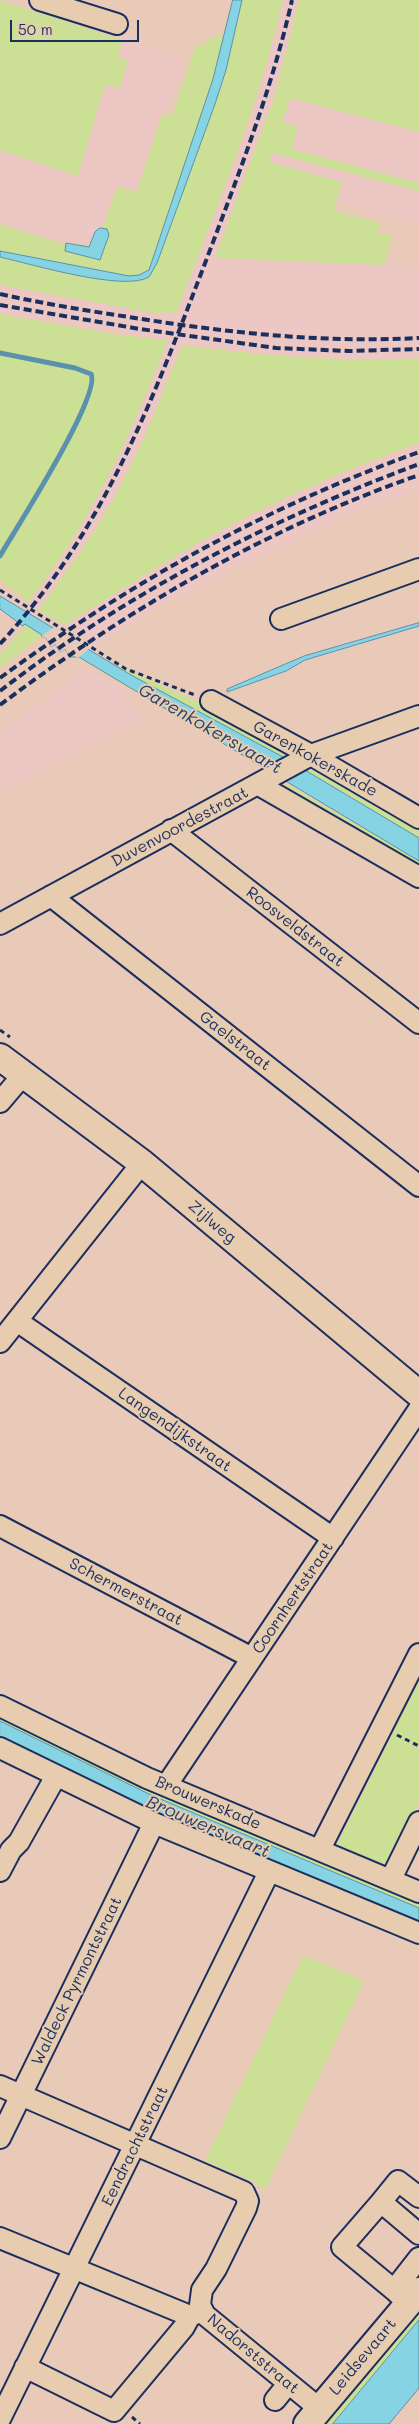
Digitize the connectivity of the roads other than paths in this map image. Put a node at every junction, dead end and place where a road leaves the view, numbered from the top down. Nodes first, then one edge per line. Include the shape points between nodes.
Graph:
1 (40, 0) edge
2 (117, 24) dead end
3 (419, 569) edge
4 (281, 619) dead end
5 (211, 701) road end
6 (419, 716) edge
7 (303, 759) junction
8 (266, 781) junction
9 (419, 818) edge
10 (171, 830) junction
11 (419, 877) edge
12 (51, 896) junction
13 (0, 924) edge
14 (419, 1023) edge
15 (0, 1057) edge
16 (23, 1075) junction
17 (0, 1102) edge
18 (142, 1163) junction
19 (419, 1186) edge
20 (17, 1321) junction
21 (0, 1342) edge
22 (419, 1394) edge
23 (419, 1409) edge
24 (0, 1526) edge
25 (332, 1538) junction
26 (419, 1654) edge
27 (252, 1658) junction
28 (0, 1706) edge
29 (0, 1748) edge
30 (56, 1776) junction
31 (166, 1786) junction
32 (419, 1822) edge
33 (154, 1823) junction
34 (320, 1849) junction
35 (0, 1871) edge
36 (269, 1872) junction
37 (391, 1880) junction
38 (419, 1892) edge
39 (419, 1933) edge
40 (0, 2086) edge
41 (21, 2095) junction
42 (0, 2138) edge
43 (136, 2145) junction
44 (419, 2197) edge
45 (381, 2202) junction
46 (419, 2234) edge
47 (0, 2238) edge
48 (419, 2258) edge
49 (74, 2269) junction
50 (407, 2295) edge
51 (196, 2314) junction
52 (26, 2367) junction
53 (288, 2384) junction
54 (275, 2400) dead end
55 (314, 2416) edge
56 (0, 2419) edge

1 - 2 street
3 - 4 street
5 - 7 street, Garenkokerskade
6 - 7 street, Duvenvoordestraat
7 - 8 street, Duvenvoordestraat
7 - 9 street, Garenkokerskade
8 - 10 street, Duvenvoordestraat
8 - 11 street
10 - 12 street, Duvenvoordestraat
10 - 14 street, Roosveldstraat
12 - 13 street, Duvenvoordestraat
12 - 19 street, Gaelstraat
15 - 16 main road, Zijlweg
16 - 17 street
16 - 18 main road, Zijlweg
18 - 20 street
18 - 22 main road, Zijlweg
20 - 21 street
20 - 25 street, Langendijkstraat
23 - 25 street, Coornhertstraat
24 - 27 street, Schermerstraat
25 - 27 street, Coornhertstraat
26 - 34 street
27 - 31 street, Coornhertstraat
28 - 31 street, Brouwerskade
29 - 30 street
30 - 33 street
30 - 35 street via 20,1842 11,1850
31 - 34 street, Brouwerskade
32 - 37 street
33 - 36 street
33 - 41 street, Waldeck Pyrmontstraat
34 - 37 street, Brouwerskade
36 - 39 street
36 - 43 street, Eendrachtstraat
37 - 38 street, Brouwerskade
40 - 41 street
41 - 42 street, Waldeck Pyrmontstraat
41 - 43 street
43 - 49 street, Eendrachtstraat
43 - 51 street, Nadorststraat via 245,2194 248,2204 202,2290
44 - 45 street via 398,2181
45 - 46 street
45 - 50 street via 342,2247
47 - 49 street
48 - 50 street
49 - 51 street
49 - 52 street, Eendrachtstraat
50 - 55 main road, Leidsevaart
51 - 52 street via 114,2411
51 - 53 street, Nadorststraat via 212,2330
52 - 56 street, Eendrachtstraat
53 - 54 street
53 - 55 street, Nadorststraat

